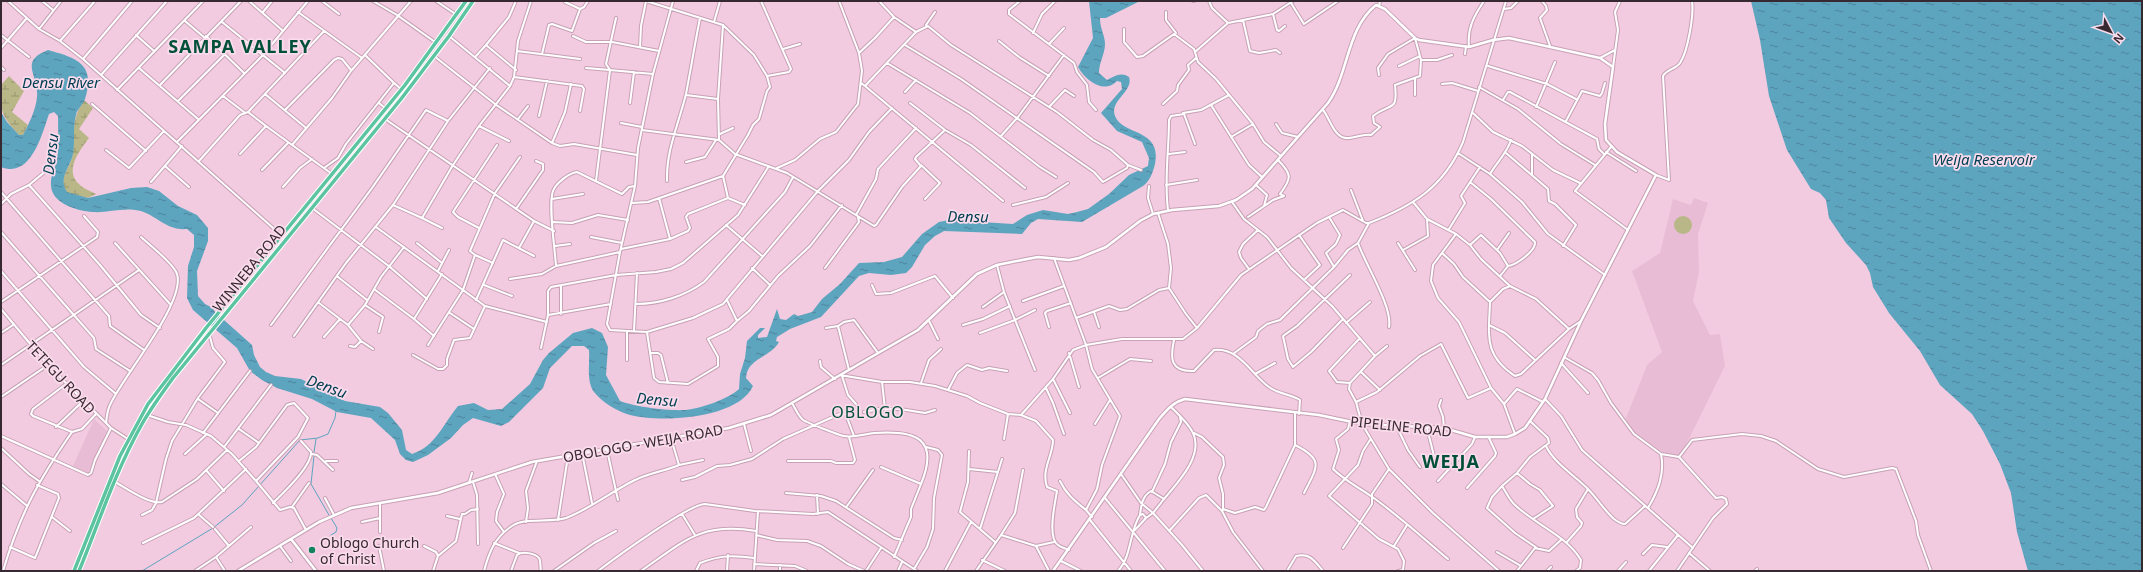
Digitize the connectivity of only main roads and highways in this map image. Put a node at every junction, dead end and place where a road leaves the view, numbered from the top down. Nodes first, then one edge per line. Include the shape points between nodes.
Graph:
1 (466, 1) edge
2 (473, 1) edge
3 (358, 143) junction
4 (358, 152) junction
5 (344, 160) junction
6 (346, 167) junction
7 (74, 571) edge
8 (79, 571) edge

1 - 3 highway, WINNEBA ROAD via 401,90
2 - 4 highway, WINNEBA ROAD via 434,56
3 - 4 highway
3 - 5 highway, WINNEBA ROAD
4 - 6 highway, WINNEBA ROAD
5 - 6 highway
5 - 7 highway, WINNEBA ROAD via 206,328 148,404 128,439
6 - 8 highway, WINNEBA ROAD via 173,378 147,415 115,482

